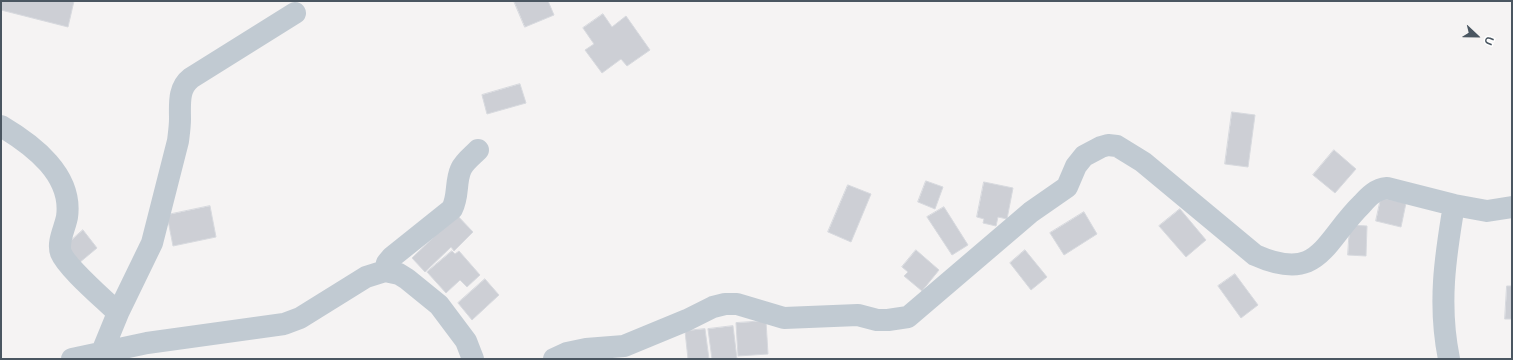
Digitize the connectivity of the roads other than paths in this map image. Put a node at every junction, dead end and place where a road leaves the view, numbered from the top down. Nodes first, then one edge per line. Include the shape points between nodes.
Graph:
1 (295, 13) dead end
2 (1, 126) edge
3 (478, 150) dead end
4 (1454, 205) junction
5 (1512, 207) edge
6 (385, 271) junction
7 (118, 313) junction
8 (102, 352) junction
9 (72, 359) edge
10 (473, 359) edge
11 (554, 359) edge
12 (1448, 359) edge

1 - 7 street via 191,78 183,87 178,141 156,229 145,259
2 - 7 street via 30,145 54,170 67,203 67,216 60,246 62,256
3 - 6 street via 461,169 452,209 392,257
4 - 5 street via 1487,211
4 - 11 street via 1387,188 1380,190 1349,216 1315,258 1299,265 1288,265 1255,255 1144,162 1118,146 1101,146 1084,156 1076,166 1067,187 1031,212 908,317 888,320 858,315 784,318 737,304 725,304 624,346 586,349
4 - 12 street via 1445,261 1443,294 1443,321
6 - 8 street via 366,277 300,318 284,324 162,340
6 - 10 street via 407,279 439,305 466,341
7 - 8 street
8 - 9 street

